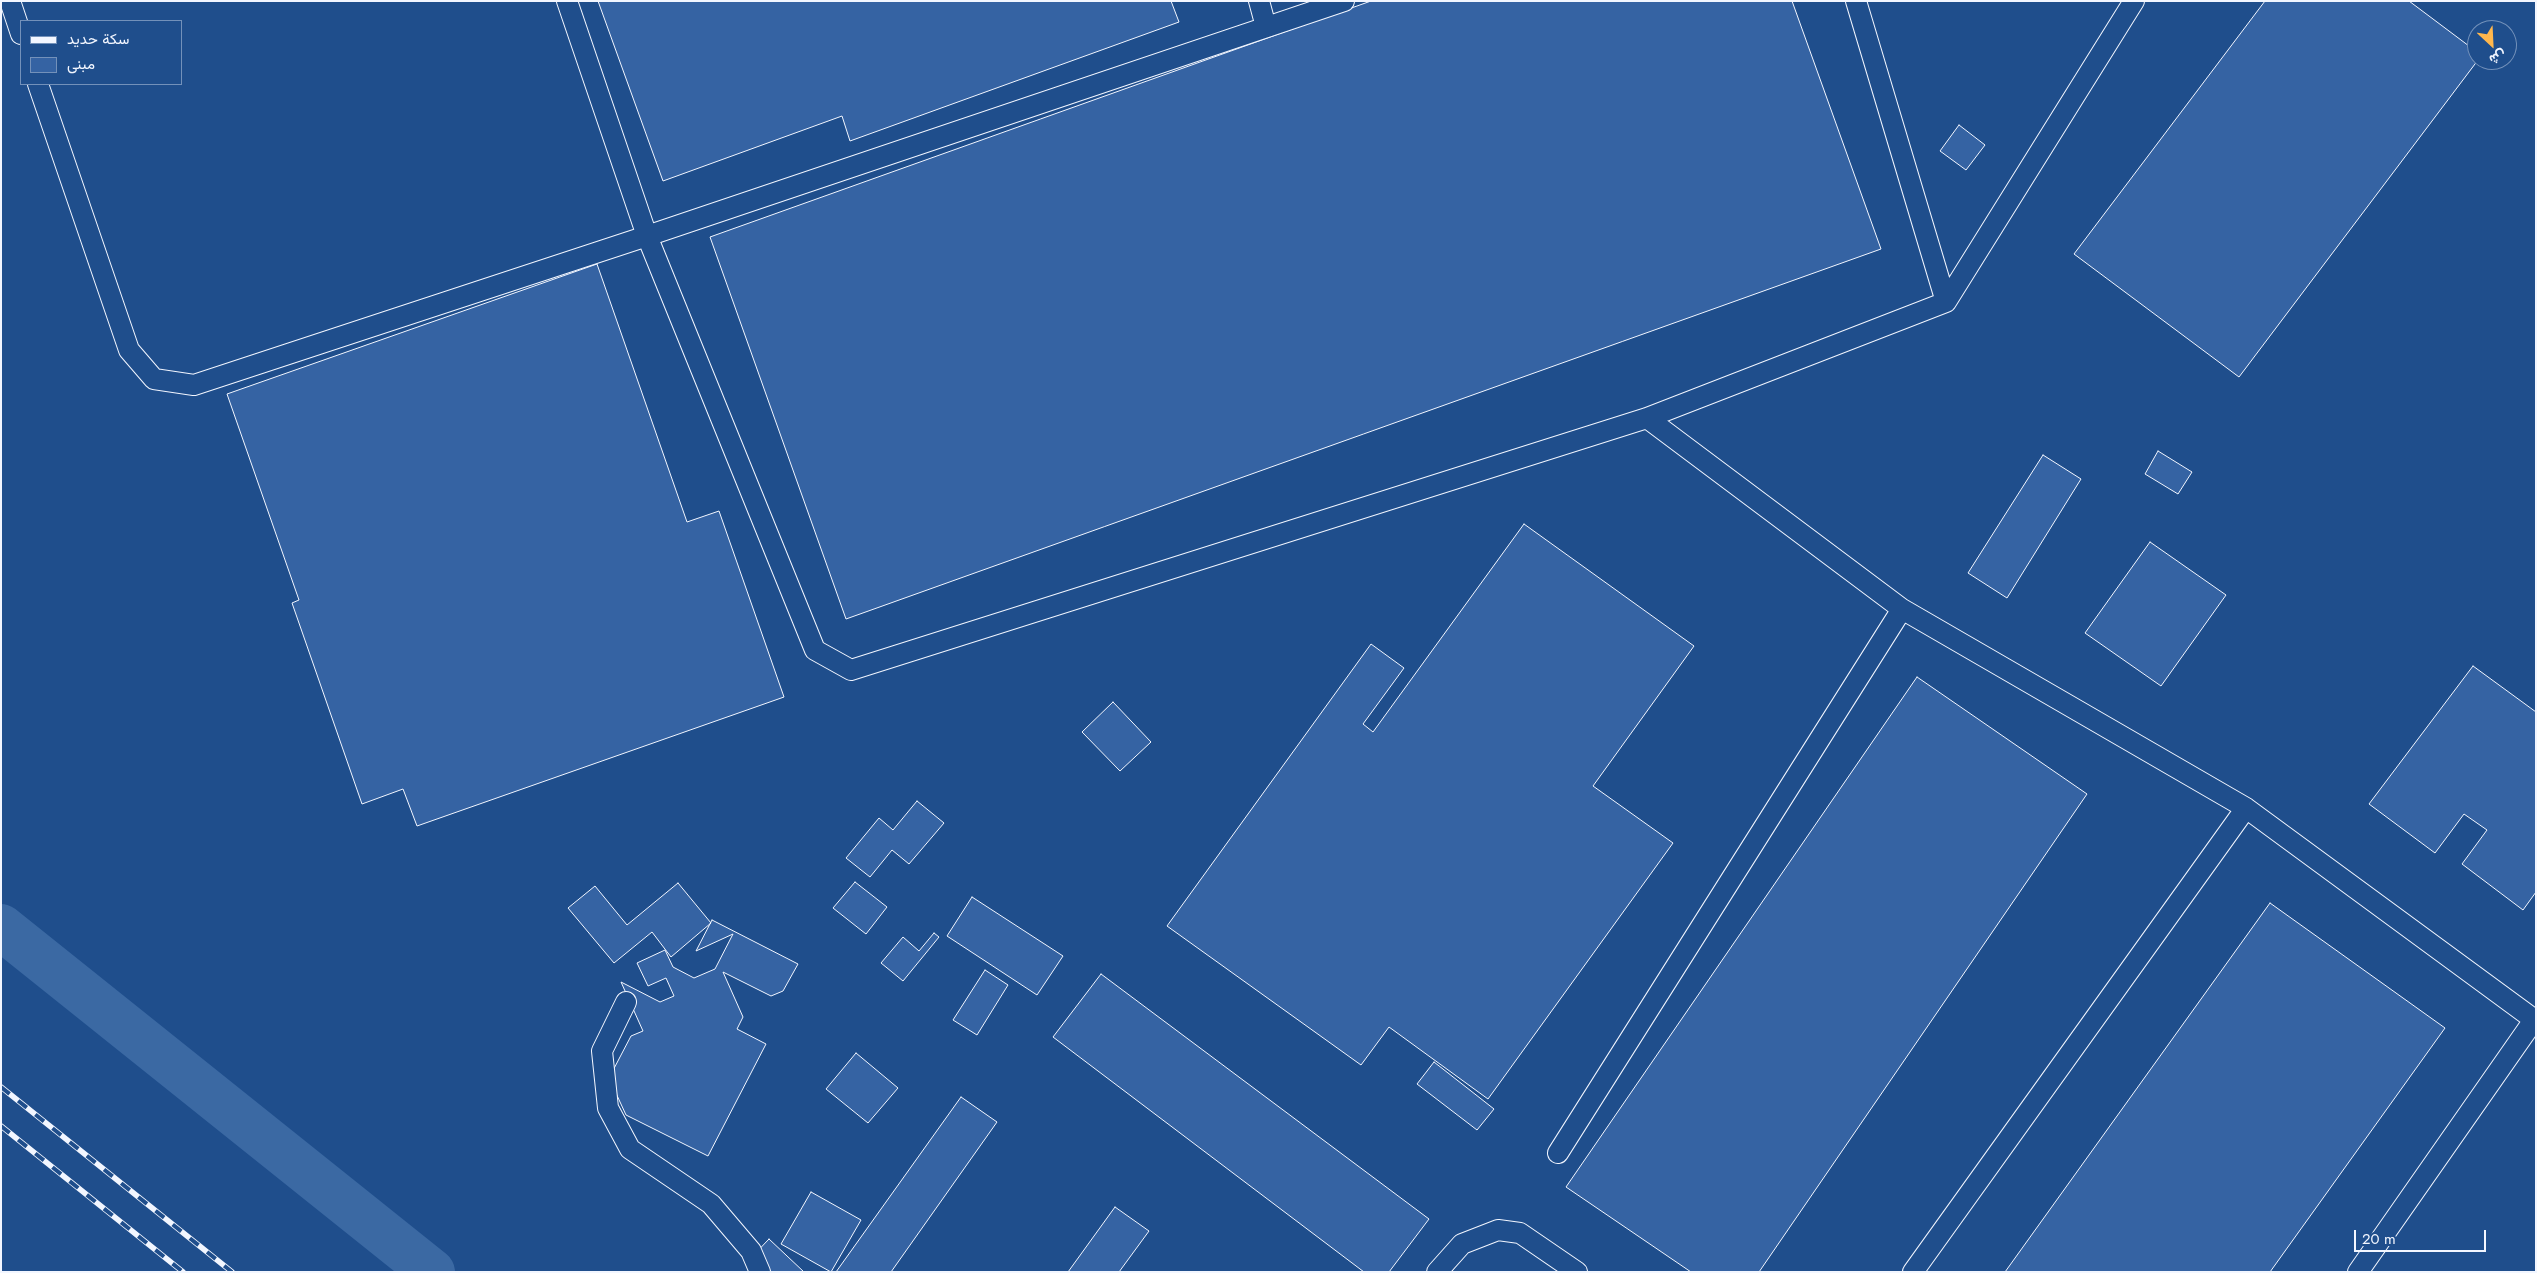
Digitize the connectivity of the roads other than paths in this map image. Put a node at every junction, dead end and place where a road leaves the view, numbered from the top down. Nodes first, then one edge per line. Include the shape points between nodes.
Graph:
1 (10, 1) edge
2 (567, 1) edge
3 (1258, 1) edge
4 (1344, 1) edge
5 (1856, 1) edge
6 (2134, 1) edge
7 (1266, 27) junction
8 (20, 31) edge
9 (38, 85) edge
10 (647, 236) junction
11 (1946, 302) junction
12 (1647, 418) junction
13 (1902, 609) junction
14 (2246, 808) junction
15 (626, 1002) dead end
16 (2535, 1021) edge
17 (1558, 1153) dead end
18 (760, 1272) edge
19 (1437, 1272) edge
20 (1577, 1272) edge
21 (1913, 1272) edge
22 (2358, 1272) edge

1 - 8 lane
2 - 10 lane
3 - 7 lane
4 - 7 lane
5 - 11 lane
6 - 11 lane
7 - 10 lane
9 - 10 lane via 129,350 154,379 194,385
10 - 12 lane via 815,650 851,670
11 - 12 lane
12 - 13 lane
13 - 14 lane
13 - 17 lane
14 - 16 lane
14 - 21 lane
15 - 18 lane via 602,1051 608,1108 630,1149 711,1204 751,1251
16 - 22 lane
19 - 20 lane via 1462,1244 1498,1230 1520,1233

